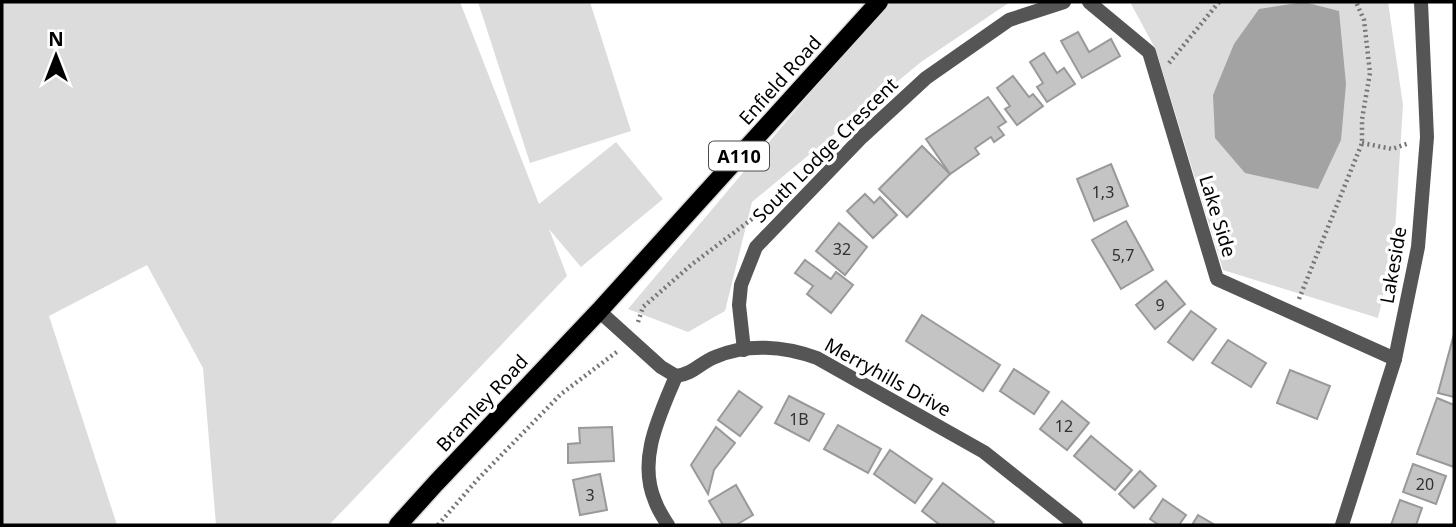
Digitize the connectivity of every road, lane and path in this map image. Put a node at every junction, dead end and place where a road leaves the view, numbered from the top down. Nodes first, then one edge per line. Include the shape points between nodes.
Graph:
1 (879, 2) edge
2 (1064, 2) edge
3 (1090, 2) edge
4 (1219, 2) edge
5 (1356, 2) edge
6 (1421, 2) edge
7 (1157, 77) junction
8 (1362, 143) junction
9 (1392, 149) dead end
10 (599, 311) junction
11 (1294, 313) junction
12 (744, 350) junction
13 (1395, 359) junction
14 (676, 376) junction
15 (398, 525) edge
16 (668, 525) edge
17 (1076, 525) edge
18 (1342, 525) edge

1 - 10 main road, Enfield Road / A110
2 - 12 street, South Lodge Crescent via 1009,20 926,78 756,247 741,285
3 - 7 street, Lake Side via 1149,52
4 - 7 path
5 - 8 path via 1364,20 1370,73
6 - 13 street, Lakeside via 1427,137 1418,247
7 - 11 street, Lake Side via 1217,279
8 - 9 path
8 - 11 path
10 - 14 street
10 - 15 main road, Bramley Road / A110
11 - 13 street, Lake Side
12 - 14 street, Merryhills Drive via 713,358 693,372
12 - 17 street, Merryhills Drive via 773,347 817,358 984,452
13 - 18 street, Lakeside
14 - 16 street via 649,448 654,500

